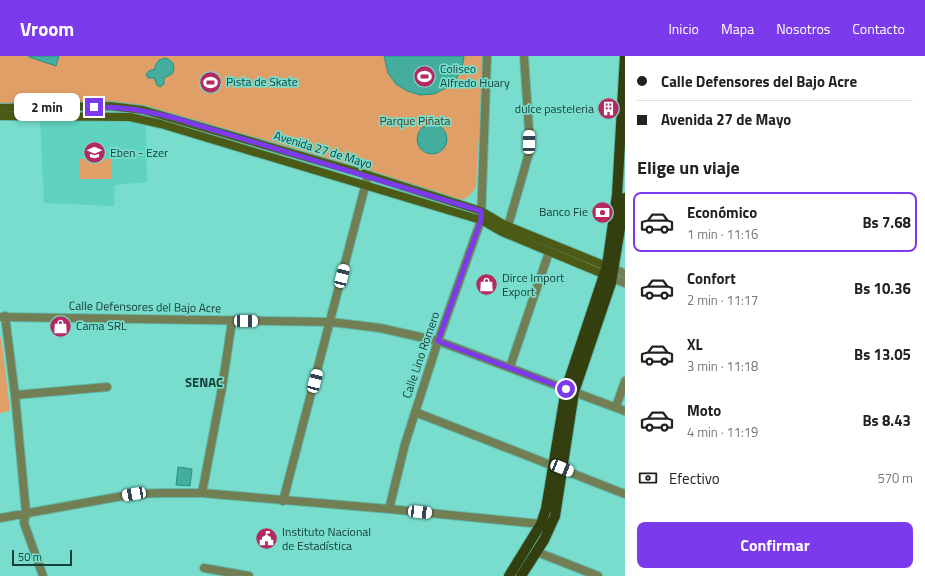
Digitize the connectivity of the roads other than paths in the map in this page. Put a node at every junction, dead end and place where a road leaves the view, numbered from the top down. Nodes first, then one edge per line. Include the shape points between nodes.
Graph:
1 (486, 56) edge
2 (524, 56) edge
3 (625, 56) edge
4 (0, 108) edge
5 (0, 116) edge
6 (368, 175) junction
7 (365, 185) junction
8 (625, 198) edge
9 (481, 211) junction
10 (481, 220) junction
11 (508, 226) junction
12 (549, 252) junction
13 (609, 272) junction
14 (625, 274) edge
15 (625, 283) edge
16 (3, 316) edge
17 (232, 321) junction
18 (331, 322) junction
19 (438, 341) junction
20 (510, 367) junction
21 (625, 381) edge
22 (107, 387) dead end
23 (570, 390) junction
24 (15, 395) junction
25 (616, 407) junction
26 (625, 411) edge
27 (415, 412) junction
28 (557, 466) junction
29 (202, 494) junction
30 (625, 494) edge
31 (284, 501) junction
32 (390, 509) junction
33 (26, 513) junction
34 (0, 518) edge
35 (541, 524) junction
36 (537, 552) junction
37 (204, 568) dead end
38 (43, 576) edge
39 (249, 576) edge
40 (509, 576) edge
41 (521, 576) edge
42 (598, 576) edge

1 - 9 street, Calle Lino Romero
2 - 11 street via 529,153
3 - 13 main road via 617,194
4 - 6 main road, Avenida 27 de Mayo via 110,106 143,110
5 - 7 main road, Avenida 27 de Mayo via 130,117
6 - 7 street
6 - 9 main road, Avenida 27 de Mayo
7 - 10 main road, Avenida 27 de Mayo
7 - 18 street
8 - 13 main road
9 - 10 street, Calle Lino Romero
9 - 11 main road, Avenida 27 de Mayo
10 - 12 main road, Avenida 27 de Mayo
10 - 19 street, Calle Lino Romero
11 - 13 main road, Avenida 27 de Mayo
12 - 13 main road, Avenida 27 de Mayo
12 - 20 street
13 - 14 street, Avenida 27 de Mayo
13 - 15 street, Avenida 27 de Mayo
13 - 23 main road
16 - 17 street, Calle Defensores del Bajo Acre
16 - 24 street
17 - 18 street, Calle Defensores del Bajo Acre
17 - 29 street
18 - 19 street, Calle Defensores del Bajo Acre via 380,328
18 - 31 street
19 - 20 street, Calle Defensores del Bajo Acre
19 - 27 street, Calle Lino Romero
20 - 23 street, Calle Defensores del Bajo Acre
21 - 25 street
22 - 24 street
23 - 25 street, Calle Defensores del Bajo Acre
23 - 28 main road
24 - 33 street
25 - 26 street, Calle Defensores del Bajo Acre
27 - 28 street
27 - 32 street, Calle Lino Romero
28 - 30 street
28 - 35 main road
28 - 36 main road via 555,516
29 - 31 street
29 - 33 street via 134,494
31 - 32 street
32 - 35 street
33 - 34 street
33 - 38 street via 24,523
35 - 40 main road
36 - 41 main road
36 - 42 street
37 - 39 street

